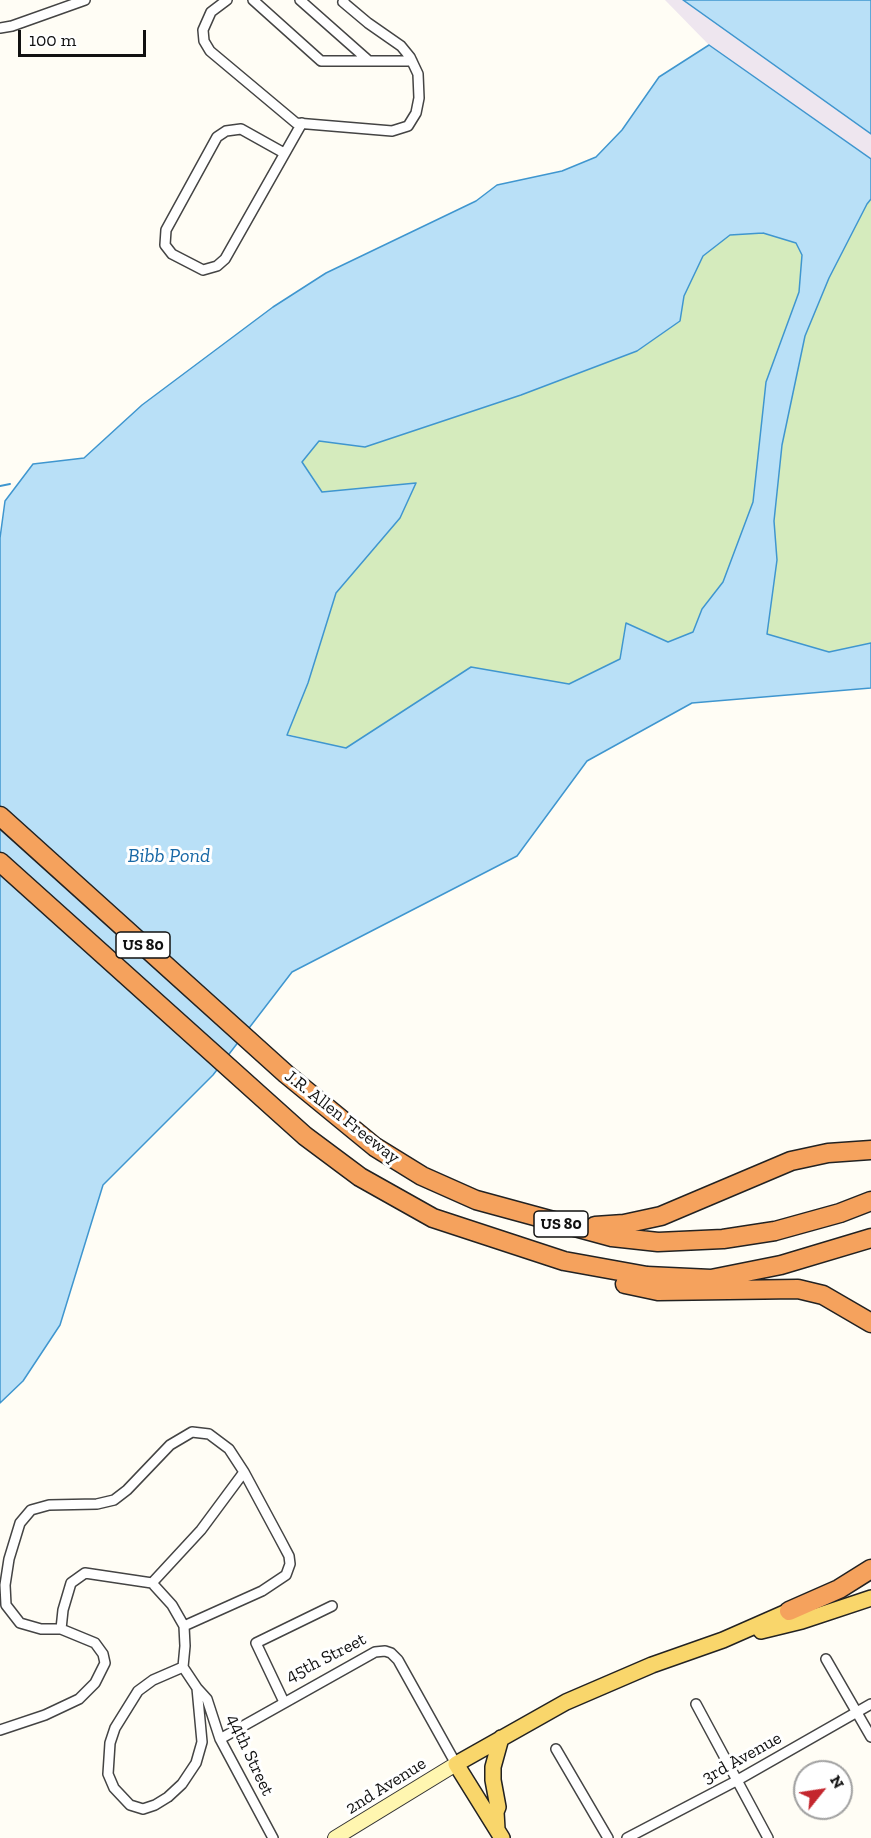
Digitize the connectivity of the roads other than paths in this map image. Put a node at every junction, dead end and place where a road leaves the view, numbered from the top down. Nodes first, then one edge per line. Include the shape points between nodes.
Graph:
1 (85, 0) edge
2 (227, 0) edge
3 (253, 0) edge
4 (300, 0) edge
5 (343, 0) edge
6 (0, 28) edge
7 (369, 61) junction
8 (412, 61) junction
9 (302, 123) junction
10 (285, 153) junction
11 (0, 816) edge
12 (0, 862) edge
13 (871, 1150) edge
14 (871, 1201) edge
15 (433, 1218) junction
16 (544, 1219) junction
17 (871, 1238) edge
18 (871, 1323) edge
19 (244, 1472) junction
20 (871, 1569) edge
21 (152, 1583) junction
22 (871, 1583) edge
23 (871, 1598) edge
24 (332, 1606) dead end
25 (789, 1611) junction
26 (184, 1626) junction
27 (61, 1629) junction
28 (723, 1640) junction
29 (826, 1659) dead end
30 (183, 1666) junction
31 (197, 1688) junction
32 (284, 1702) junction
33 (696, 1704) dead end
34 (871, 1704) edge
35 (856, 1712) junction
36 (0, 1730) edge
37 (871, 1737) edge
38 (501, 1738) junction
39 (220, 1739) junction
40 (483, 1749) junction
41 (556, 1749) dead end
42 (456, 1764) junction
43 (736, 1781) junction
44 (496, 1812) junction
45 (499, 1834) edge
46 (273, 1838) edge
47 (335, 1838) edge
48 (608, 1838) edge
49 (627, 1838) edge
50 (768, 1838) edge

1 - 6 street
2 - 9 street via 211,12 203,30 210,51 296,123
3 - 7 street via 321,61
4 - 7 street
5 - 8 street via 401,46
7 - 8 street
8 - 9 street via 418,74 419,98 408,126 392,131
9 - 10 street
10 - 10 street via 225,259 203,270 172,254 165,245 166,230 218,137 226,131 241,129
11 - 16 highway, J.R. Allen Freeway / US 80 via 286,1074 375,1147 422,1176 476,1200
12 - 15 highway, J.R. Allen Freeway / US 80 via 305,1136 360,1177
13 - 16 highway via 791,1161 674,1212 643,1221 598,1226
14 - 16 highway, J.R. Allen Freeway / US 80 via 776,1232 723,1239 658,1242 612,1236
15 - 17 highway, J.R. Allen Freeway / US 80 via 564,1261 646,1276 711,1279 780,1265
15 - 18 highway via 576,1274 658,1291 804,1290 823,1295
19 - 21 street via 201,1530
19 - 26 street via 289,1556 286,1575 262,1591
19 - 27 street via 229,1449 209,1434 192,1432 170,1445 114,1500 31,1510 14,1537 5,1585 6,1605 20,1623
20 - 25 highway via 839,1589
21 - 26 street
21 - 27 street via 85,1573 71,1583
22 - 25 highway
23 - 28 main road via 802,1621
24 - 32 street, 45th Street via 256,1643
25 - 28 main road
26 - 30 street
27 - 36 street via 95,1643 103,1654 105,1663 95,1683 79,1699
28 - 38 main road via 566,1702
29 - 35 street
30 - 31 street
30 - 31 street via 138,1691 115,1728 108,1774 130,1806 143,1809 168,1797 196,1763 202,1742
31 - 39 street, 44th Street via 207,1699
32 - 39 street
32 - 42 street, 45th Street via 375,1652 391,1653
33 - 43 street
34 - 35 street, 3rd Avenue
35 - 37 street
35 - 43 street, 3rd Avenue
38 - 40 main road
38 - 44 main road via 493,1780
39 - 46 street, 44th Street
40 - 42 main road
40 - 44 main road via 482,1761
41 - 48 street
42 - 45 main road, 45th Street
42 - 47 main road, 2nd Avenue
43 - 49 street, 3rd Avenue
43 - 50 street
44 - 45 main road

